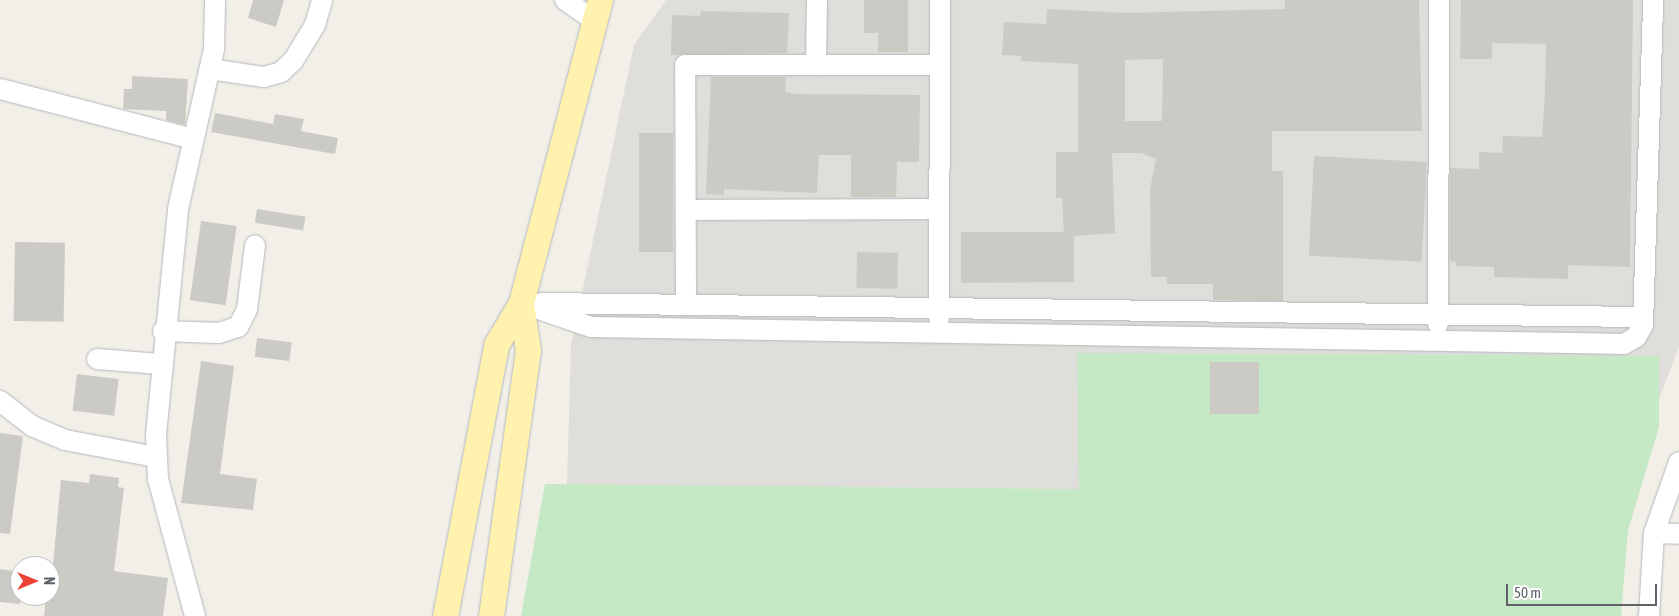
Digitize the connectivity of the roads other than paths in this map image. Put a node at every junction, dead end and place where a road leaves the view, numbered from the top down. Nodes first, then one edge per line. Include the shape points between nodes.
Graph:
1 (215, 0) edge
2 (322, 0) edge
3 (565, 0) edge
4 (817, 0) edge
5 (940, 0) edge
6 (1439, 0) edge
7 (1653, 0) edge
8 (597, 10) edge
9 (816, 65) junction
10 (940, 65) junction
11 (210, 69) junction
12 (0, 90) edge
13 (193, 139) junction
14 (940, 209) junction
15 (686, 210) junction
16 (255, 246) dead end
17 (521, 303) junction
18 (686, 305) junction
19 (940, 306) junction
20 (1439, 313) junction
21 (1643, 317) junction
22 (938, 330) junction
23 (163, 331) junction
24 (1437, 341) junction
25 (97, 359) dead end
26 (160, 364) junction
27 (0, 401) edge
28 (156, 457) junction
29 (1678, 462) edge
30 (1654, 533) junction
31 (1679, 534) edge
32 (195, 616) edge
33 (445, 616) edge
34 (491, 616) edge
35 (1650, 616) edge

1 - 11 street
2 - 11 street via 315,25 293,61 281,72 264,77
3 - 8 street
4 - 9 street
5 - 10 street
6 - 20 street
7 - 21 street
8 - 17 main road
9 - 10 street
9 - 15 street via 685,65
10 - 14 street
11 - 13 street
12 - 13 street
13 - 23 street via 178,209
14 - 15 street
14 - 19 street
15 - 18 street
16 - 23 street via 247,309 238,327 219,333
17 - 18 street
17 - 22 street via 591,327
17 - 33 main road via 496,346
17 - 34 main road via 528,351
18 - 19 street
19 - 20 street
19 - 22 street
20 - 21 street
20 - 24 street
21 - 24 street via 1640,331 1624,344
22 - 24 street
23 - 26 street
25 - 26 street
26 - 28 street
27 - 28 street via 48,434
28 - 32 street
29 - 30 street
30 - 31 street
30 - 35 street

